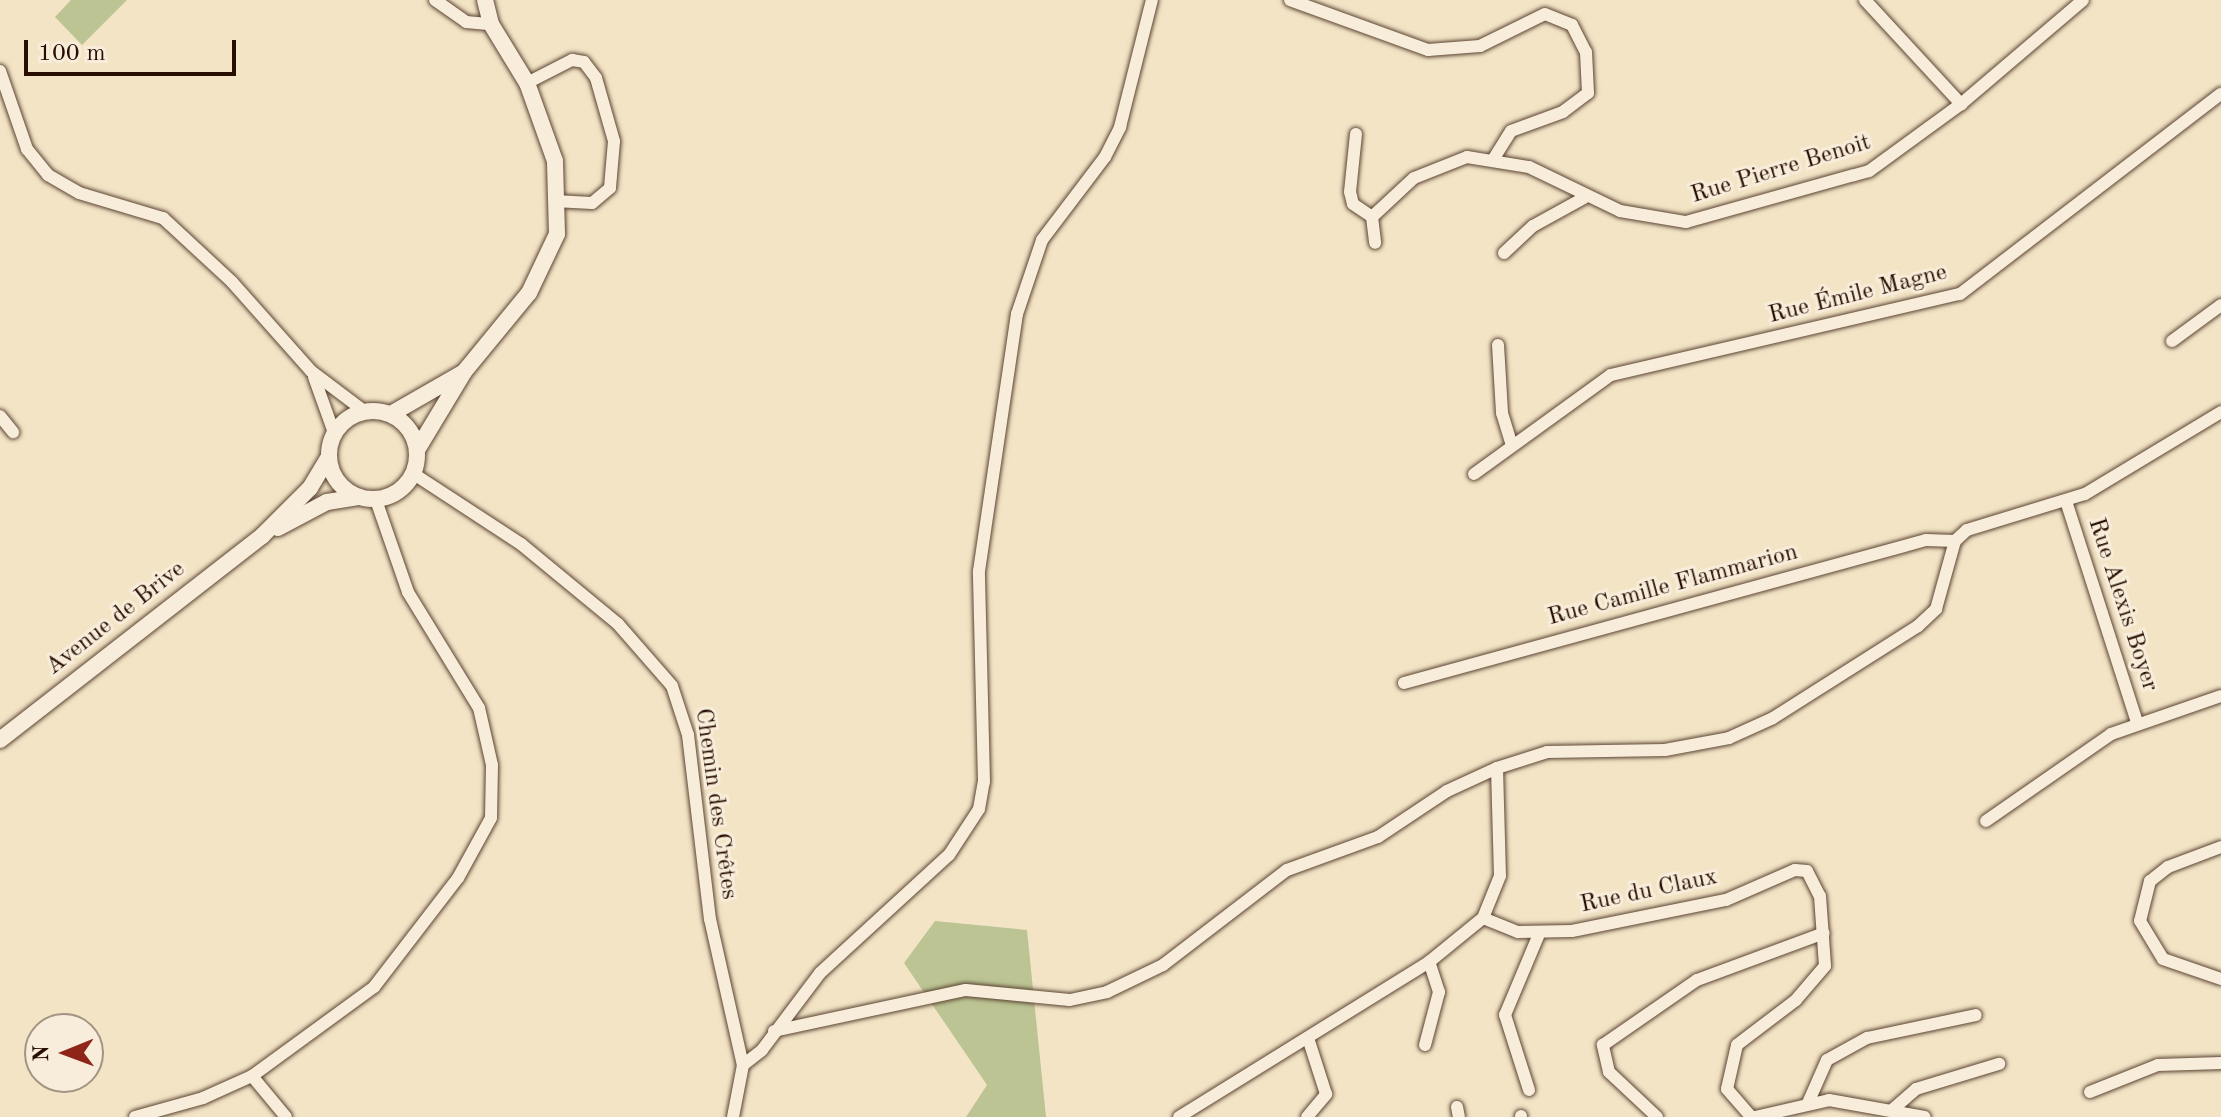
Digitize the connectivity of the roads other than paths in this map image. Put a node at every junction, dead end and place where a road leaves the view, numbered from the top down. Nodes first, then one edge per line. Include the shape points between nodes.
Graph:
1 (435, 0) edge
2 (485, 0) edge
3 (1152, 0) edge
4 (1290, 0) edge
5 (1865, 0) edge
6 (2083, 0) edge
7 (491, 24) junction
8 (0, 71) edge
9 (527, 83) junction
10 (2221, 94) edge
11 (1961, 104) junction
12 (1356, 134) dead end
13 (1494, 158) junction
14 (1584, 198) junction
15 (559, 201) junction
16 (1372, 217) junction
17 (1375, 243) dead end
18 (1504, 253) dead end
19 (2221, 305) edge
20 (2172, 341) dead end
21 (1498, 345) dead end
22 (311, 371) junction
23 (464, 372) junction
24 (364, 411) junction
25 (2221, 412) edge
26 (391, 414) junction
27 (0, 416) edge
28 (13, 432) dead end
29 (334, 433) junction
30 (1512, 445) junction
31 (417, 450) junction
32 (328, 458) junction
33 (414, 474) junction
34 (1474, 474) dead end
35 (357, 497) junction
36 (376, 500) junction
37 (2066, 501) junction
38 (262, 536) junction
39 (1955, 541) junction
40 (1404, 683) dead end
41 (2221, 696) edge
42 (2137, 722) junction
43 (0, 740) edge
44 (1497, 768) junction
45 (1986, 821) dead end
46 (2221, 847) edge
47 (1483, 918) junction
48 (1824, 933) junction
49 (1539, 934) junction
50 (1429, 962) junction
51 (2221, 979) edge
52 (1976, 1015) dead end
53 (774, 1031) junction
54 (1308, 1038) junction
55 (1425, 1045) dead end
56 (2221, 1063) edge
57 (1999, 1064) dead end
58 (743, 1065) junction
59 (252, 1076) junction
60 (1529, 1090) dead end
61 (2090, 1092) dead end
62 (1808, 1103) junction
63 (1892, 1110) junction
64 (135, 1117) edge
65 (286, 1117) edge
66 (733, 1117) edge
67 (1179, 1117) edge
68 (1307, 1117) edge
69 (1657, 1117) edge
70 (1753, 1117) edge
71 (1924, 1117) edge

1 - 7 street via 466,22
2 - 7 street
3 - 53 street via 1120,127 1042,240 1017,314 979,571 984,782 979,809 949,855 820,973
4 - 13 street via 1428,50 1480,46 1545,14 1572,25 1586,52 1588,93 1563,112 1511,131
5 - 11 street
6 - 11 street, Rue Pierre Benoit
7 - 9 street
8 - 22 street via 27,149 48,175 79,193 163,218 232,282
9 - 15 street via 555,161
9 - 15 street via 572,60 584,62 596,78 614,141 610,188 592,203
10 - 30 street, Rue Émile Magne via 1960,294 1611,375
11 - 14 street, Rue Pierre Benoit via 1869,171 1699,219 1658,221
12 - 16 street via 1350,192 1353,204
13 - 14 street, Rue Pierre Benoit via 1529,167
13 - 16 street, Rue Pierre Benoit via 1439,165 1414,178
14 - 18 street via 1533,226
15 - 23 street via 557,234 545,266
16 - 17 street
19 - 20 street
21 - 30 street via 1502,413
22 - 24 street
22 - 29 street
23 - 26 street
23 - 31 street
24 - 26 street
24 - 29 street
25 - 37 street
26 - 31 street via 409,428
27 - 28 street
29 - 32 street
30 - 34 street, Rue Émile Magne
31 - 33 street
32 - 35 street via 337,481
32 - 38 street via 310,488
33 - 36 street via 392,496
33 - 58 street, Chemin des Crêtes via 521,544 618,624 672,686 688,735 710,919
35 - 36 street
35 - 38 street via 327,502
36 - 59 street via 408,592 479,708 492,765 491,818 458,878 374,987
37 - 39 street via 1977,527
37 - 42 street, Rue Alexis Boyer
38 - 43 street, Avenue de Brive
39 - 40 street, Rue Camille Flammarion via 1926,540
39 - 44 street via 1946,586 1927,618 1773,718 1699,747 1568,750
41 - 42 street
42 - 45 street
44 - 47 street via 1500,876
44 - 53 street via 1447,791 1378,837 1287,870 1163,965 1107,992 1070,1000 966,990
46 - 51 street via 2168,867 2150,881 2140,921 2163,959
47 - 49 street, Rue du Claux
47 - 50 street
48 - 49 street, Rue du Claux via 1816,880 1795,870 1726,900
48 - 69 street via 1697,980 1603,1045 1609,1072
48 - 70 street, Rue du Claux via 1825,966 1816,980 1742,1035 1728,1066 1727,1089
49 - 60 street via 1505,1015
50 - 54 street
50 - 55 street via 1439,992
52 - 62 street via 1891,1029 1857,1043 1827,1060
53 - 58 street
54 - 67 street
54 - 68 street via 1326,1094
56 - 61 street via 2158,1065
57 - 63 street via 1916,1089
58 - 66 street, Chemin des Crêtes
59 - 64 street via 203,1098
59 - 65 street
62 - 63 street
62 - 70 street
63 - 71 street

